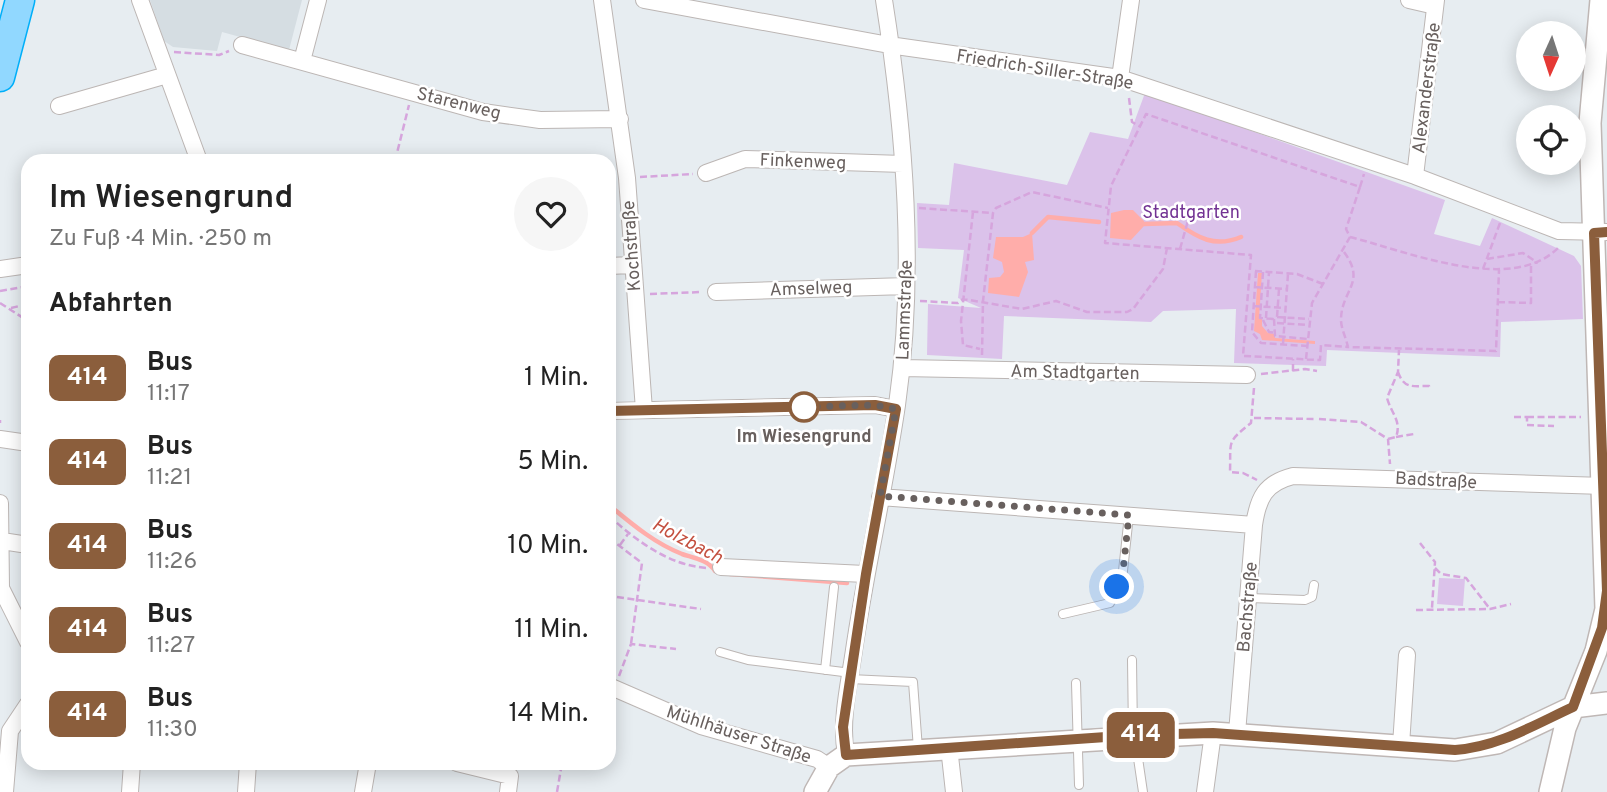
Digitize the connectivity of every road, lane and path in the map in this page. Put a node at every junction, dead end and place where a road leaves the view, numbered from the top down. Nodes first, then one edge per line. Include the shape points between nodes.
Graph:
1 (20, 0) edge
2 (140, 0) edge
3 (318, 0) edge
4 (602, 0) edge
5 (644, 0) edge
6 (884, 0) edge
7 (1131, 0) edge
8 (1409, 0) edge
9 (1601, 0) edge
10 (1436, 3) edge
11 (889, 44) junction
12 (242, 46) joint
13 (174, 52) dead end
14 (302, 61) junction
15 (167, 75) junction
16 (0, 77) edge
17 (1126, 79) junction
18 (413, 92) junction
19 (59, 106) dead end
20 (620, 119) junction
21 (1141, 127) junction
22 (196, 154) edge
23 (397, 154) edge
24 (903, 164) junction
25 (706, 173) joint
26 (1415, 176) junction
27 (627, 178) junction
28 (905, 206) junction
29 (1108, 208) junction
30 (973, 212) junction
31 (1505, 212) junction
32 (993, 213) junction
33 (1189, 217) dead end
34 (1600, 233) edge
35 (1350, 237) junction
36 (1167, 248) junction
37 (1558, 248) dead end
38 (1180, 249) junction
39 (1343, 251) junction
40 (1487, 258) junction
41 (1538, 263) junction
42 (616, 265) edge
43 (632, 265) junction
44 (21, 266) edge
45 (1531, 266) junction
46 (0, 269) edge
47 (1483, 269) junction
48 (1499, 270) junction
49 (1250, 271) junction
50 (1256, 271) junction
51 (1264, 272) junction
52 (1269, 272) junction
53 (1288, 273) junction
54 (1323, 284) junction
55 (905, 286) junction
56 (21, 287) edge
57 (1255, 287) junction
58 (1262, 288) junction
59 (1268, 288) junction
60 (1279, 289) junction
61 (1287, 289) junction
62 (0, 291) edge
63 (716, 292) joint
64 (634, 295) junction
65 (963, 299) junction
66 (926, 301) dead end
67 (983, 301) junction
68 (1498, 302) junction
69 (0, 303) edge
70 (21, 306) edge
71 (1254, 306) junction
72 (1261, 306) junction
73 (1267, 306) junction
74 (1278, 307) junction
75 (11, 308) junction
76 (1286, 308) junction
77 (21, 316) edge
78 (1285, 317) junction
79 (1253, 318) junction
80 (1263, 318) junction
81 (1310, 319) junction
82 (1276, 320) junction
83 (1284, 323) junction
84 (1309, 325) junction
85 (1276, 332) junction
86 (1283, 340) junction
87 (1308, 342) junction
88 (1348, 346) junction
89 (981, 349) junction
90 (1399, 350) junction
91 (1293, 359) junction
92 (1306, 359) junction
93 (902, 368) junction
94 (986, 370) junction
95 (1293, 371) junction
96 (1317, 371) dead end
97 (1398, 372) junction
98 (1252, 379) junction
99 (1429, 390) dead end
100 (896, 409) junction
101 (644, 410) junction
102 (616, 411) edge
103 (1602, 416) junction
104 (1514, 417) dead end
105 (1527, 417) junction
106 (1253, 418) junction
107 (1314, 419) dead end
108 (1320, 419) dead end
109 (1554, 426) dead end
110 (1414, 434) dead end
111 (1395, 437) junction
112 (0, 439) edge
113 (1388, 439) junction
114 (21, 442) edge
115 (1390, 477) junction
116 (1269, 486) junction
117 (1604, 486) junction
118 (880, 496) junction
119 (0, 503) edge
120 (1606, 508) edge
121 (1129, 515) junction
122 (616, 523) edge
123 (1254, 525) junction
124 (628, 534) junction
125 (2, 541) edge
126 (1420, 543) dead end
127 (21, 544) edge
128 (616, 544) edge
129 (619, 546) junction
130 (721, 567) joint
131 (1435, 568) junction
132 (866, 574) junction
133 (1314, 585) dead end
134 (834, 587) dead end
135 (617, 597) dead end
136 (1248, 598) junction
137 (637, 600) junction
138 (1511, 604) dead end
139 (1432, 608) junction
140 (701, 609) dead end
141 (1490, 609) junction
142 (1416, 610) dead end
143 (1063, 614) dead end
144 (21, 628) edge
145 (631, 644) junction
146 (676, 649) dead end
147 (720, 652) dead end
148 (1407, 655) dead end
149 (1132, 660) dead end
150 (825, 670) junction
151 (850, 676) junction
152 (616, 679) edge
153 (1076, 683) dead end
154 (616, 690) edge
155 (1607, 703) edge
156 (1573, 707) junction
157 (21, 715) edge
158 (1213, 733) junction
159 (1237, 733) junction
160 (1134, 735) junction
161 (1077, 739) junction
162 (1401, 745) junction
163 (949, 747) junction
164 (918, 749) junction
165 (837, 761) junction
166 (132, 770) edge
167 (248, 770) edge
168 (367, 770) edge
169 (486, 770) edge
170 (561, 770) edge
171 (1079, 785) dead end
172 (5, 792) edge
173 (131, 792) edge
174 (246, 792) edge
175 (363, 792) edge
176 (508, 792) edge
177 (557, 792) edge
178 (815, 792) edge
179 (954, 792) edge
180 (1143, 792) edge
181 (1205, 792) edge
182 (1550, 792) edge

1 - 16 highway
2 - 15 street
3 - 14 street
4 - 20 street, Kochstraße
5 - 11 street, Friedrich-Siller-Straße
6 - 11 street, Lammstraße
7 - 17 street
8 - 10 street
9 - 34 main road via 1591,90
10 - 26 street, Alexanderstraße
11 - 17 street, Friedrich-Siller-Straße
11 - 24 street, Lammstraße
12 - 13 path via 219,55
12 - 14 street, Starenweg
14 - 18 street, Starenweg
15 - 19 street
15 - 22 street
17 - 21 path via 1129,114
17 - 26 street, Friedrich-Siller-Straße
18 - 20 street, Starenweg via 483,112 540,120
18 - 23 path
20 - 27 street, Kochstraße
21 - 29 path via 1111,186
21 - 35 path via 1146,114 1360,187 1346,229
24 - 25 street, Finkenweg via 745,159
24 - 28 street, Lammstraße
25 - 27 path
26 - 31 street, Friedrich-Siller-Straße
27 - 43 street, Kochstraße
28 - 30 path
28 - 55 street, Lammstraße
29 - 32 path via 1032,192 1005,202
29 - 36 path via 1105,243
30 - 32 path
30 - 65 path
31 - 34 street, Friedrich-Siller-Straße via 1559,231
31 - 40 path
32 - 67 path
33 - 38 path
34 - 103 main road
35 - 39 path
35 - 47 path
36 - 38 path
36 - 67 path via 1163,269 1127,312 1087,312 1056,301 1022,309
37 - 41 path
38 - 49 path via 1251,255
39 - 54 path
39 - 88 path via 1355,276 1341,320
40 - 41 path via 1522,253
40 - 47 path
41 - 45 path
42 - 43 street
43 - 64 street, Kochstraße
44 - 46 street
45 - 48 path
45 - 68 path via 1531,303
47 - 48 path
48 - 68 path
49 - 50 path
49 - 91 path via 1243,356
50 - 51 path
50 - 57 path
51 - 52 path
51 - 58 path
52 - 53 path
52 - 59 path
53 - 54 path
53 - 61 path
54 - 81 path via 1312,303
55 - 63 street, Amselweg
55 - 93 street, Lammstraße
56 - 62 path
57 - 58 path
57 - 71 path
58 - 59 path
58 - 72 path
59 - 60 path
59 - 73 path
60 - 61 path
60 - 74 path
61 - 76 path
63 - 64 path
64 - 101 street, Kochstraße
65 - 66 path via 958,303
65 - 67 path
65 - 89 path via 964,345
67 - 89 path
68 - 90 path via 1496,351
69 - 75 path
70 - 75 path
71 - 72 path
71 - 79 path
72 - 73 path
72 - 80 path
73 - 74 path
73 - 80 path
74 - 76 path
74 - 82 path
75 - 77 path
76 - 78 path
78 - 81 path
78 - 82 path
78 - 83 path
79 - 80 path
79 - 86 path via 1252,332 1261,343
80 - 82 path
80 - 85 path via 1269,332
81 - 84 path
82 - 83 path
82 - 85 path
83 - 84 path
83 - 86 path
84 - 87 path
85 - 86 path via 1275,337
86 - 87 path
86 - 87 path
87 - 92 path
88 - 90 path
88 - 92 path via 1321,345 1320,360
89 - 94 path
90 - 97 path
91 - 92 path
91 - 95 path
93 - 94 street, Am Stadtgarten
93 - 100 street, Lammstraße
94 - 98 street, Am Stadtgarten
95 - 96 path
95 - 98 path
97 - 99 path via 1406,386 1429,386
97 - 111 path via 1387,398 1398,420
98 - 106 path
100 - 101 street via 875,405
100 - 118 street, Lammstraße
101 - 102 street
103 - 105 path
103 - 117 main road
104 - 105 path
105 - 109 path via 1527,425
106 - 107 path
106 - 116 path via 1231,439 1230,472
108 - 113 path via 1361,422
110 - 111 path
111 - 113 path
112 - 114 street
113 - 115 path
115 - 116 street, Badstraße via 1293,476
115 - 117 street, Badstraße
116 - 123 street, Bachstraße via 1257,505
117 - 120 main road
118 - 121 street
118 - 132 street, Lammstraße
119 - 125 street
120 - 156 main road via 1606,609
121 - 123 street
121 - 143 lane via 1123,571 1110,603
122 - 124 path
123 - 136 street, Bachstraße
124 - 129 path
124 - 130 path via 672,561
125 - 127 street
125 - 144 street via 1,588
126 - 131 path
128 - 129 path
129 - 137 path via 642,563
130 - 132 street
131 - 139 path
131 - 141 path via 1441,574 1466,578
132 - 151 street, Lammstraße
133 - 136 lane via 1312,597 1305,600
134 - 150 lane
135 - 137 path
136 - 159 street, Bachstraße
137 - 140 path
137 - 145 path
138 - 141 path
139 - 141 path
139 - 142 path
145 - 146 path
145 - 152 path
147 - 150 lane
148 - 162 street
149 - 160 lane
150 - 151 lane
151 - 164 lane via 914,682
151 - 165 street, Lammstraße
153 - 161 lane
154 - 165 street, Mühlhäuser Straße via 701,726
155 - 156 main road
156 - 162 main road via 1476,749
156 - 182 main road
157 - 172 street via 10,732
158 - 159 main road
158 - 160 main road
158 - 181 street
159 - 162 main road
160 - 161 main road
160 - 180 lane
161 - 163 main road
161 - 171 lane
163 - 164 main road
163 - 179 street
164 - 165 main road
165 - 178 main road
166 - 173 street
167 - 174 street
168 - 175 street
169 - 176 street via 510,776
170 - 177 path

